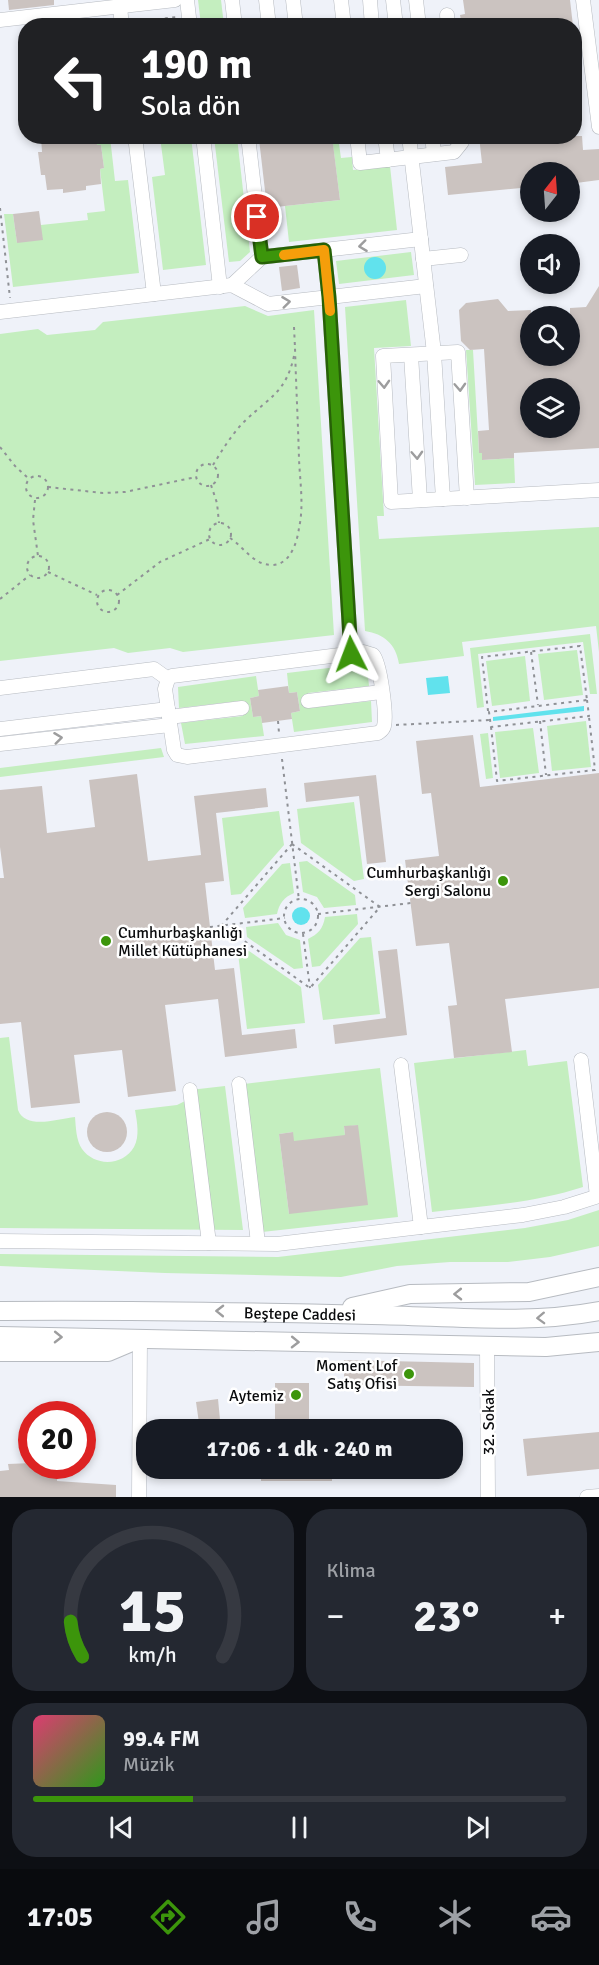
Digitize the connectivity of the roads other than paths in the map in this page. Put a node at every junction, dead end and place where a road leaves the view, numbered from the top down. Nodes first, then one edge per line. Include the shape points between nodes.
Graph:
1 (175, 0) edge
2 (187, 0) edge
3 (232, 0) edge
4 (266, 0) edge
5 (293, 0) edge
6 (341, 0) edge
7 (370, 0) edge
8 (393, 0) edge
9 (416, 0) edge
10 (583, 0) edge
11 (120, 6) junction
12 (125, 18) edge
13 (189, 18) edge
14 (234, 18) edge
15 (268, 18) edge
16 (295, 18) edge
17 (343, 18) edge
18 (371, 18) edge
19 (395, 18) edge
20 (418, 18) edge
21 (0, 20) edge
22 (599, 127) edge
23 (136, 144) edge
24 (204, 144) edge
25 (249, 144) edge
26 (358, 144) edge
27 (386, 144) edge
28 (410, 144) edge
29 (433, 144) edge
30 (460, 144) edge
31 (434, 154) junction
32 (411, 157) junction
33 (388, 160) junction
34 (421, 239) junction
35 (324, 250) junction
36 (461, 255) dead end
37 (262, 257) junction
38 (423, 259) junction
39 (426, 285) junction
40 (226, 286) junction
41 (154, 294) junction
42 (329, 297) junction
43 (6, 311) edge
44 (434, 353) junction
45 (411, 354) junction
46 (599, 490) edge
47 (467, 498) junction
48 (443, 499) junction
49 (420, 500) junction
50 (351, 654) junction
51 (168, 679) junction
52 (0, 688) edge
53 (381, 692) junction
54 (308, 701) dead end
55 (242, 708) dead end
56 (169, 717) junction
57 (0, 729) edge
58 (0, 744) edge
59 (581, 1060) dead end
60 (401, 1065) dead end
61 (238, 1084) dead end
62 (190, 1090) dead end
63 (598, 1196) edge
64 (421, 1227) junction
65 (0, 1241) edge
66 (209, 1243) junction
67 (258, 1244) junction
68 (599, 1277) edge
69 (0, 1299) edge
70 (136, 1310) junction
71 (0, 1311) edge
72 (599, 1311) edge
73 (321, 1313) junction
74 (0, 1336) edge
75 (140, 1338) junction
76 (599, 1341) edge
77 (487, 1346) junction
78 (546, 1347) junction
79 (599, 1350) edge
80 (0, 1352) edge
81 (599, 1496) edge
82 (139, 1497) edge
83 (488, 1497) edge
84 (587, 1497) edge

1 - 11 street
2 - 13 street
3 - 14 street
4 - 15 street
5 - 16 street
6 - 17 street
7 - 18 street
8 - 19 street
9 - 20 street
10 - 22 street
11 - 12 street
11 - 21 street
23 - 41 street
24 - 40 street
25 - 37 street
26 - 33 street via 360,163
27 - 33 street
28 - 32 street
29 - 31 street
30 - 31 street via 454,152
31 - 32 street
32 - 33 street
32 - 34 street
34 -> 35 street
34 - 38 street
35 - 37 street
35 - 42 street
36 - 38 street
37 - 40 street
38 - 39 street
39 - 42 street
39 - 44 street
40 - 41 street
40 -> 42 street via 267,304
41 - 43 street
42 - 50 street
44 - 45 street
44 -> 47 street via 458,352
44 - 48 street
45 -> 49 street
45 -> 49 street via 383,356 383,367 392,502
46 - 47 street
47 - 48 street
48 - 49 street
50 - 51 street via 177,674
50 - 53 street via 368,653 376,658
51 - 52 street via 154,669
51 - 56 street via 165,689
53 - 54 street
53 - 56 street via 384,725 373,735 182,756 174,750
55 - 56 street
56 - 57 street
58 -> 56 street
59 - 63 street
60 - 64 street
61 - 67 street
62 - 66 street
63 - 64 street via 523,1215
64 - 67 street
65 - 66 street
66 - 67 street
68 -> 73 main road via 529,1292 410,1294
69 - 70 main road
70 - 71 main road, Beştepe Caddesi
73 -> 70 main road, Beştepe Caddesi
72 -> 73 main road, Beştepe Caddesi via 571,1317 505,1319
74 -> 75 main road, Beştepe Caddesi
75 -> 77 main road, Beştepe Caddesi
75 - 80 main road via 108,1352
75 - 82 street
76 - 78 main road, Beştepe Caddesi
77 - 78 main road, Beştepe Caddesi
77 - 83 street, 32. Sokak
78 - 79 main road, Beştepe Caddesi
81 - 84 street

